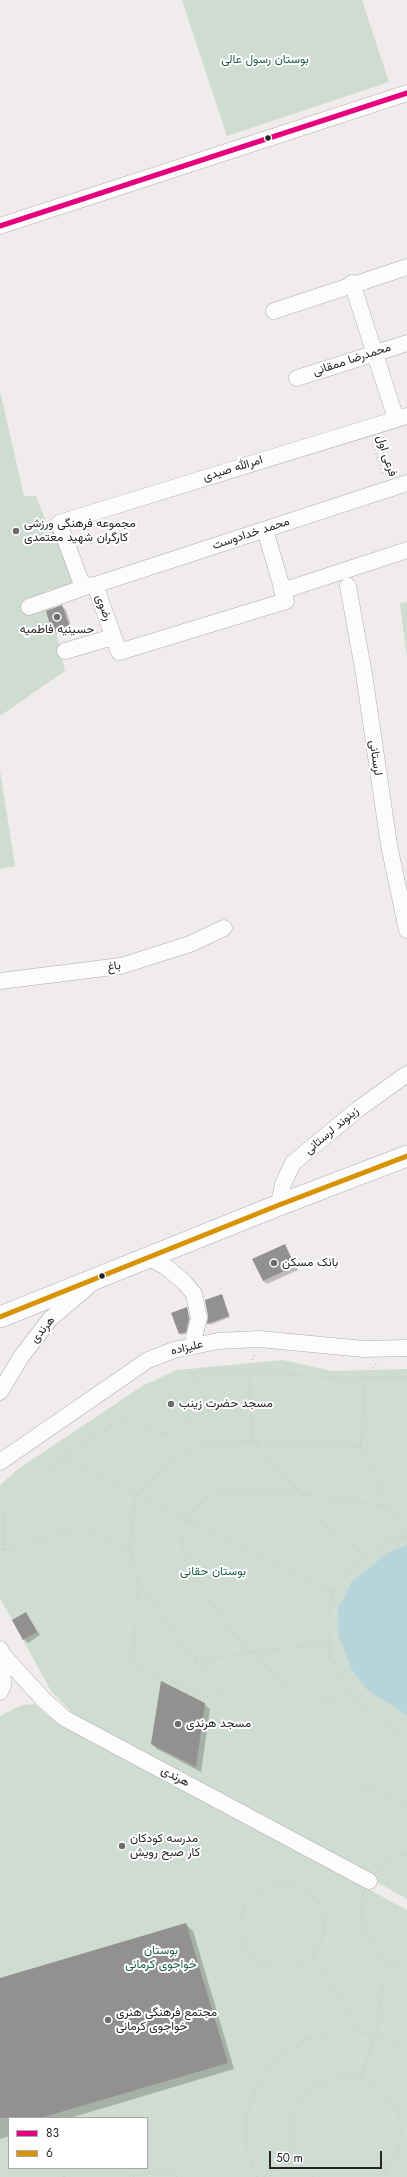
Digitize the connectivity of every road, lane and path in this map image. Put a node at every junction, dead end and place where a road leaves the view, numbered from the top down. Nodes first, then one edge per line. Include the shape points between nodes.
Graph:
1 (407, 93) edge
2 (0, 226) edge
3 (407, 266) edge
4 (352, 283) junction
5 (274, 311) dead end
6 (407, 343) edge
7 (374, 353) junction
8 (297, 378) dead end
9 (402, 417) edge
10 (367, 428) junction
11 (407, 483) edge
12 (388, 490) junction
13 (59, 523) joint
14 (265, 530) junction
15 (407, 550) edge
16 (91, 585) junction
17 (348, 586) dead end
18 (282, 591) junction
19 (29, 607) dead end
20 (113, 637) junction
21 (65, 651) dead end
22 (224, 928) dead end
23 (407, 930) edge
24 (0, 981) edge
25 (407, 1074) edge
26 (407, 1156) edge
27 (279, 1205) junction
28 (150, 1258) junction
29 (99, 1278) junction
30 (0, 1317) edge
31 (194, 1337) dead end
32 (259, 1339) junction
33 (407, 1348) edge
34 (387, 1349) junction
35 (248, 1371) junction
36 (407, 1376) edge
37 (365, 1379) junction
38 (0, 1392) edge
39 (253, 1441) junction
40 (361, 1447) junction
41 (62, 1458) junction
42 (0, 1462) edge
43 (300, 1493) junction
44 (136, 1496) junction
45 (389, 1507) junction
46 (186, 1519) junction
47 (407, 1536) edge
48 (130, 1551) junction
49 (365, 1554) junction
50 (138, 1580) junction
51 (333, 1592) junction
52 (329, 1643) junction
53 (1, 1651) edge
54 (251, 1652) junction
55 (196, 1660) junction
56 (0, 1692) edge
57 (351, 1695) junction
58 (208, 1698) dead end
59 (249, 1716) dead end
60 (407, 1738) edge
61 (360, 1785) dead end
62 (407, 1804) edge
63 (407, 1854) edge
64 (369, 1881) junction
65 (313, 1955) junction
66 (386, 1959) junction
67 (407, 1967) edge
68 (356, 2032) junction
69 (376, 2034) junction
70 (407, 2049) edge
71 (361, 2078) junction
72 (297, 2160) junction
73 (385, 2171) junction
74 (129, 2177) edge
75 (179, 2177) edge
76 (257, 2177) edge
77 (264, 2177) edge
78 (313, 2177) edge
79 (378, 2177) edge
80 (390, 2177) edge

1 - 2 street
3 - 4 street
4 - 5 street
4 - 7 street
6 - 7 street, محمدرضا ممقانی
7 - 8 street, محمدرضا ممقانی
7 - 9 street
9 - 10 street, امرالله صیدی
10 - 12 path, فرعی اول
10 - 13 street, امرالله صیدی
11 - 12 street, محمد خدادوست
12 - 14 street, محمد خدادوست
13 - 16 street, رضوی via 81,582
14 - 16 street, محمد خدادوست
14 - 18 street
15 - 18 street
16 - 19 street, محمد خدادوست
16 - 20 street, رضوی
17 - 23 street, لرستانی via 364,674 388,845
18 - 20 street, رضوی via 286,601 119,652
20 - 21 street, رضوی
22 - 24 street, باغ via 190,944 121,966
25 - 27 street, زینوند لرستانی via 357,1110 293,1163 283,1184
26 - 27 main road
27 - 28 main road
28 - 29 main road
28 - 31 street via 184,1282 194,1294 199,1318
29 - 30 main road
29 - 38 street, هرندی via 50,1318 21,1357
32 - 34 street, علیزاده
32 - 35 path
32 - 42 street, علیزاده via 236,1339 187,1347 148,1360
33 - 34 street, علیزاده
34 - 37 path
35 - 37 path
35 - 39 path
35 - 41 path via 190,1373 211,1408 165,1435 120,1420
36 - 37 path
37 - 40 path
39 - 40 path
39 - 43 path
39 - 44 path via 201,1444 166,1464
40 - 45 path
41 - 44 path
41 - 48 path via 4,1510 4,1550 82,1527
43 - 45 path
43 - 46 path via 232,1491 205,1499
43 - 49 path via 330,1530
44 - 46 path
44 - 48 path
45 - 47 path
46 - 51 path
46 - 54 path via 182,1540 185,1556 199,1586 233,1633
47 - 49 path via 383,1544
48 - 50 path
49 - 51 path
50 - 55 path via 178,1639
50 - 58 path via 132,1665
51 - 52 path via 328,1618
52 - 54 path
52 - 57 path via 330,1656
53 - 56 street via 3,1686
53 - 64 street, هرندی via 43,1699 64,1718
54 - 55 path
54 - 57 path via 312,1707 324,1701
55 - 59 path via 217,1686
57 - 60 path via 387,1726
61 - 62 path
63 - 64 path via 384,1863
64 - 66 path via 363,1893 361,1912 364,1930 373,1946
65 - 65 path via 300,1964 287,1968 273,1968 249,1953 242,1941 239,1928 248,1901 258,1891 285,1884 310,1895 319,1906 324,1932 320,1946
65 - 68 path via 350,2014
66 - 67 path
66 - 69 path
68 - 69 path
68 - 76 path via 341,2031 308,2039 278,2058 257,2086 246,2118 247,2153
69 - 70 path
69 - 71 path
71 - 72 path via 336,2078 324,2081 308,2091 296,2106 290,2124 290,2142
71 - 73 path via 377,2086 386,2095 398,2115 401,2133 398,2151
72 - 77 path
72 - 78 path
73 - 79 path
73 - 80 path
74 - 75 path via 150,2172

